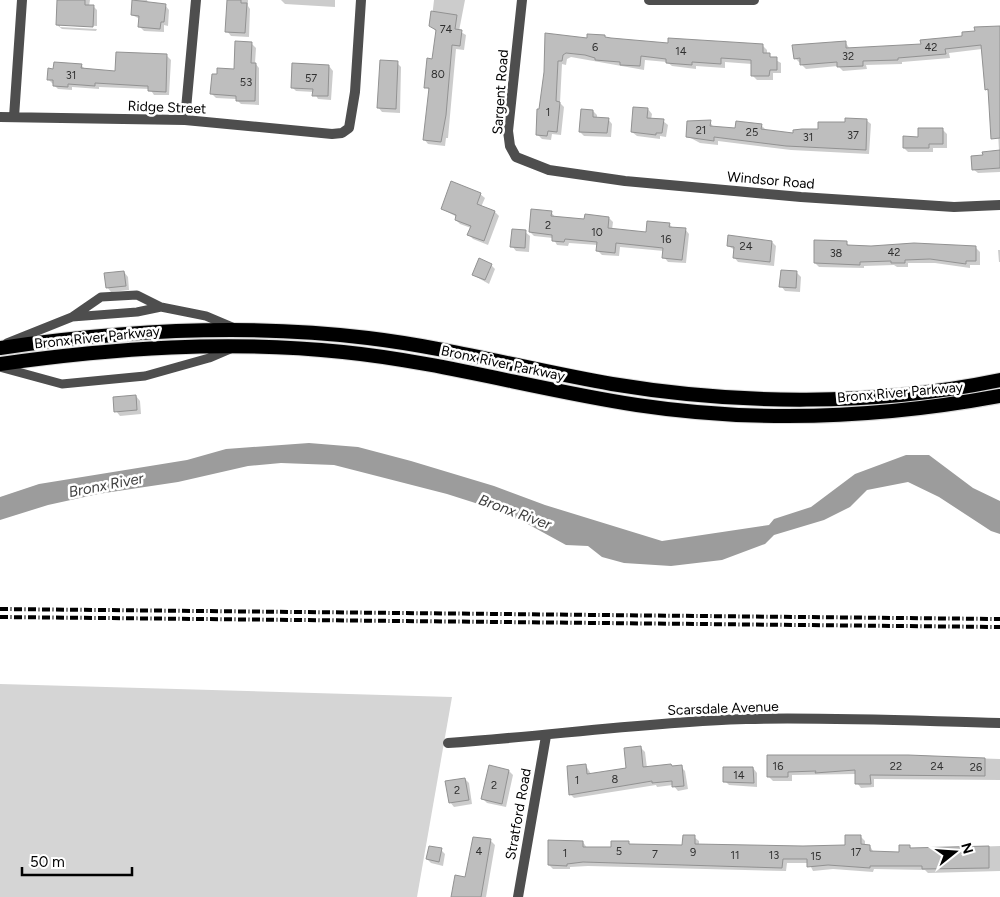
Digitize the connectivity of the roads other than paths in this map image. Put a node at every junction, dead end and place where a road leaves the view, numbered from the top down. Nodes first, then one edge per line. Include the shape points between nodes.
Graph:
1 (22, 0) edge
2 (196, 0) edge
3 (362, 0) edge
4 (522, 0) edge
5 (648, 0) edge
6 (754, 0) edge
7 (0, 117) edge
8 (14, 117) junction
9 (185, 120) junction
10 (541, 167) joint
11 (1000, 205) edge
12 (161, 307) junction
13 (72, 317) junction
14 (237, 329) junction
15 (237, 346) junction
16 (0, 347) edge
17 (0, 365) edge
18 (1000, 380) edge
19 (1000, 396) edge
20 (1000, 723) edge
21 (546, 736) junction
22 (448, 743) dead end
23 (518, 897) edge

1 - 8 street
2 - 9 street
3 - 9 street, Ridge Street via 355,92 349,128 342,133
4 - 10 street, Sargent Road via 508,131 516,157
5 - 6 street
7 - 8 street, Ridge Street
8 - 9 street, Ridge Street
10 - 11 street, Windsor Road via 625,181 800,197 954,207
12 - 13 lane
12 - 13 lane via 137,295 100,297
12 - 14 lane via 206,316
13 - 16 lane
14 - 16 highway, Bronx River Parkway via 122,333
14 - 18 highway, Bronx River Parkway via 395,342 610,384 689,395 860,397 932,391
15 - 17 highway, Bronx River Parkway via 129,348
15 - 17 lane via 209,358 145,376 62,384
15 - 19 highway, Bronx River Parkway via 372,355 620,402 718,413 883,412 939,407
20 - 21 street, Scarsdale Avenue via 748,719 626,726
21 - 22 street, Scarsdale Avenue
21 - 23 street, Stratford Road

